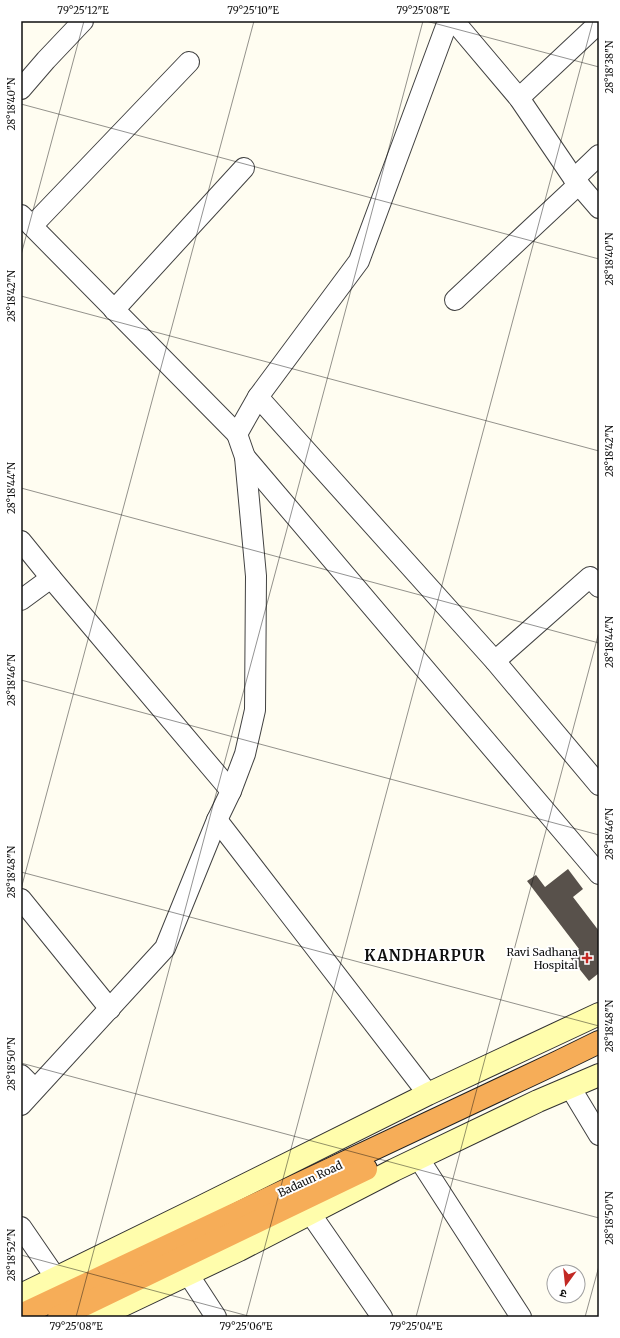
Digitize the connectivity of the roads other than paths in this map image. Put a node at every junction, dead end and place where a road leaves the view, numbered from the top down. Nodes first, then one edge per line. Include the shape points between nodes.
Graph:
1 (83, 21) edge
2 (599, 23) edge
3 (445, 24) edge
4 (189, 62) dead end
5 (21, 89) edge
6 (519, 98) junction
7 (599, 155) edge
8 (244, 168) dead end
9 (574, 179) junction
10 (599, 208) edge
11 (27, 221) edge
12 (455, 300) dead end
13 (114, 310) junction
14 (258, 397) junction
15 (237, 434) junction
16 (245, 457) junction
17 (21, 541) edge
18 (51, 578) junction
19 (599, 587) edge
20 (21, 600) edge
21 (495, 660) junction
22 (599, 785) edge
23 (231, 791) junction
24 (217, 820) junction
25 (599, 874) edge
26 (21, 898) edge
27 (110, 1009) junction
28 (599, 1014) edge
29 (599, 1042) edge
30 (599, 1056) edge
31 (21, 1075) edge
32 (599, 1075) edge
33 (570, 1087) junction
34 (35, 1089) junction
35 (428, 1094) junction
36 (21, 1105) edge
37 (599, 1135) edge
38 (419, 1159) junction
39 (310, 1213) junction
40 (21, 1227) edge
41 (188, 1274) junction
42 (56, 1278) junction
43 (21, 1295) edge
44 (21, 1315) edge
45 (59, 1317) edge
46 (98, 1317) edge
47 (216, 1317) edge
48 (382, 1317) edge
49 (521, 1317) edge

1 - 5 street
2 - 6 street
3 - 6 street
3 - 14 street via 359,261
4 - 11 street
6 - 9 street
7 - 9 street
8 - 13 street
9 - 10 street
9 - 12 street via 579,184
11 - 13 street
13 - 15 street
14 - 15 street
14 - 21 street
15 - 16 street
16 - 23 street via 256,576 255,710 245,754
16 - 25 street
17 - 18 street
18 - 20 street
18 - 23 street
19 - 21 street via 590,577
21 - 22 street
23 - 24 street
24 - 27 street via 165,948
24 - 35 street
26 - 27 street
27 - 34 street
28 - 35 main road
29 - 44 highway, Badaun Road
30 - 45 highway
31 - 34 street
32 - 33 main road
33 - 37 street
33 - 38 main road
34 - 36 street
35 - 42 main road
38 - 39 main road
38 - 49 street
39 - 41 main road
39 - 48 street
40 - 42 street
41 - 46 main road
41 - 47 street
42 - 43 main road

